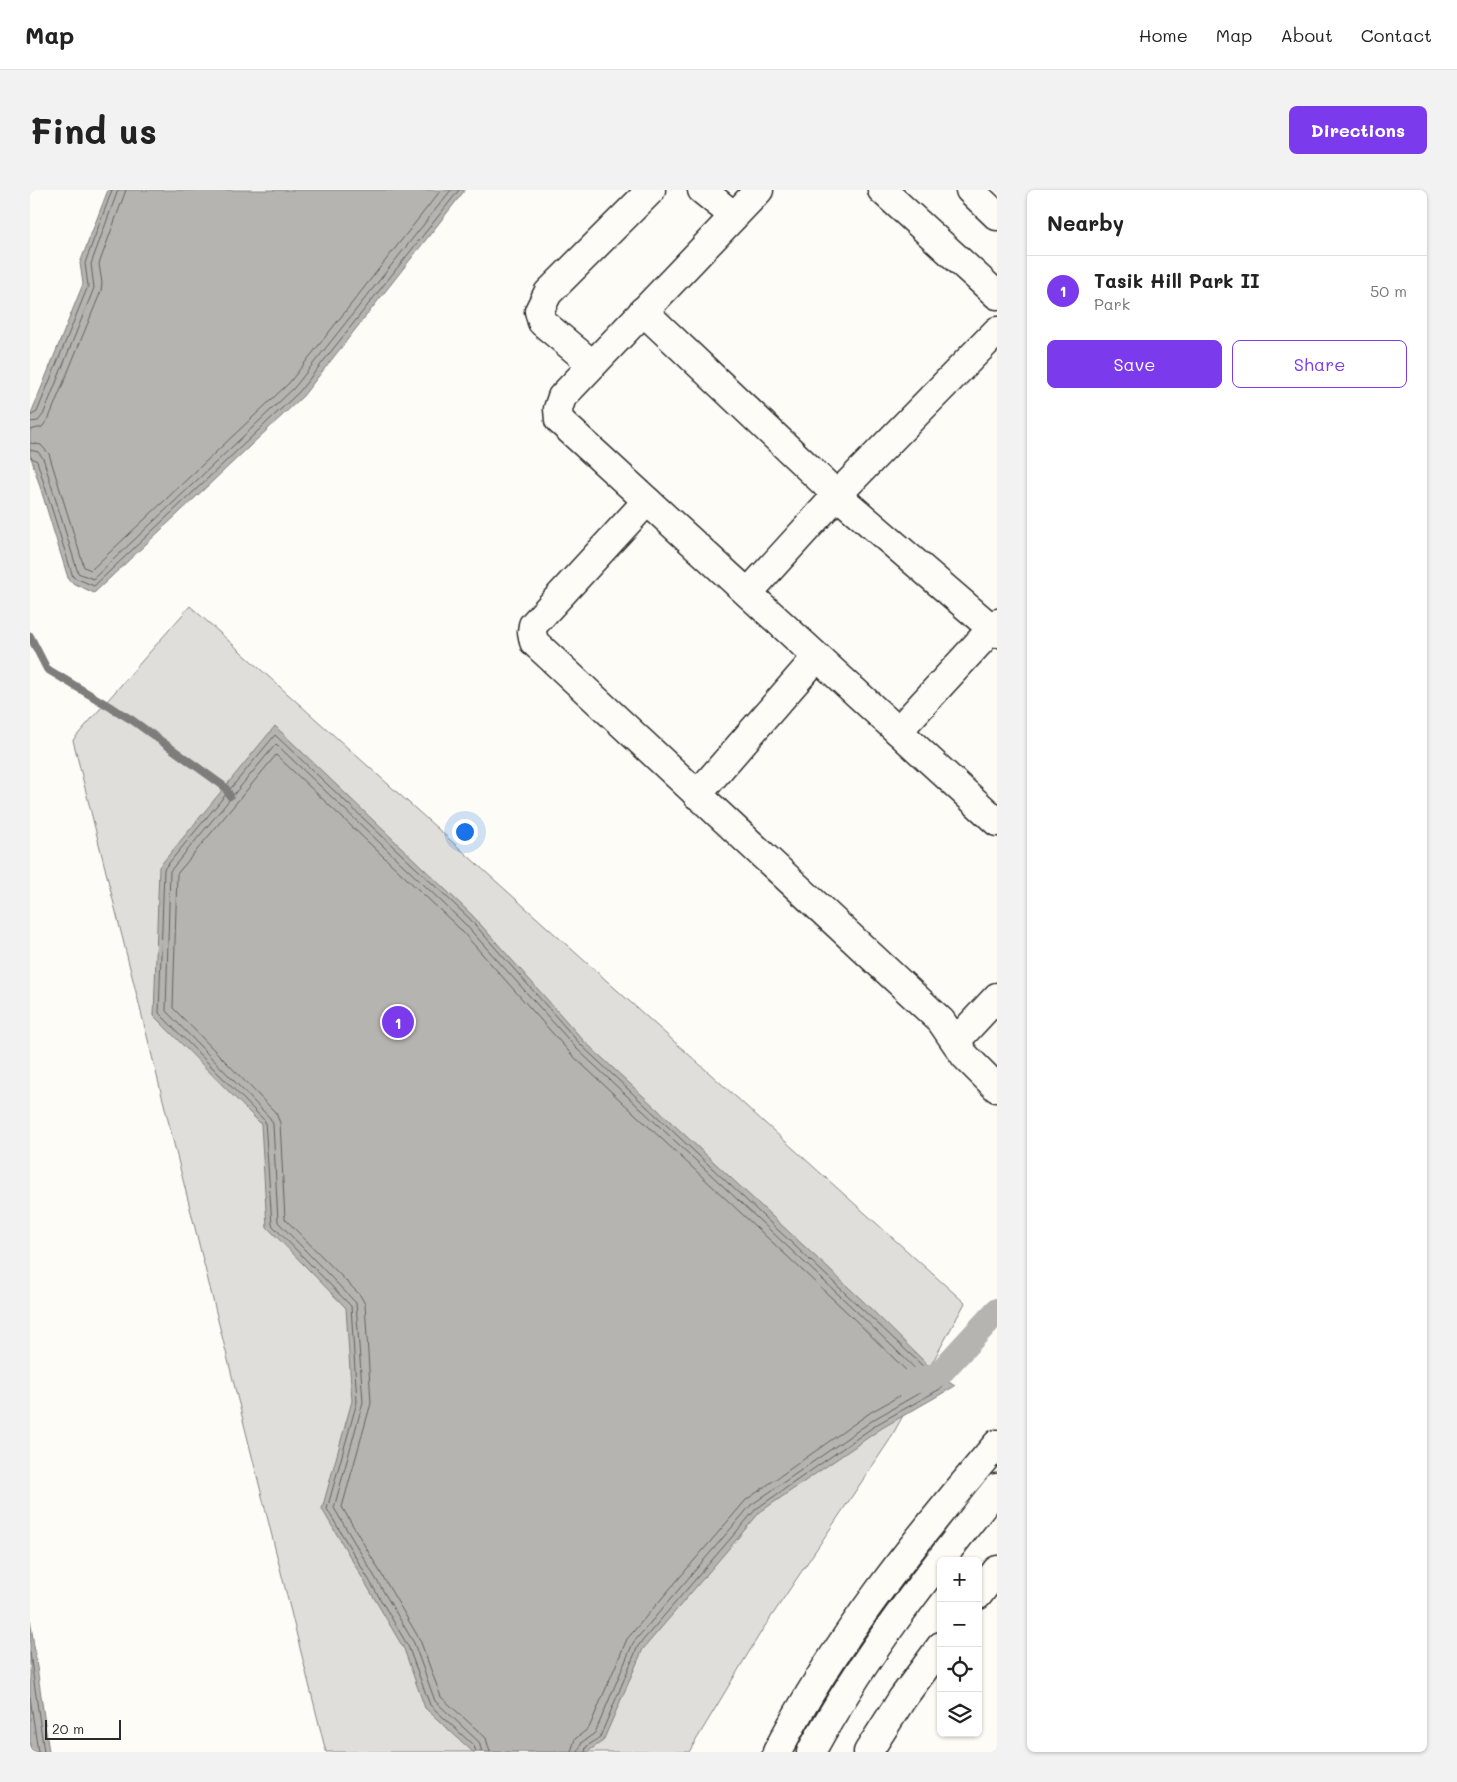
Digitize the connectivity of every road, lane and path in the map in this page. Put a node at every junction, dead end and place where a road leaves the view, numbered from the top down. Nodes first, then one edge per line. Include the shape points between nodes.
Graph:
1 (651, 190) edge
2 (702, 190) edge
3 (759, 190) edge
4 (882, 190) edge
5 (970, 190) edge
6 (734, 216) junction
7 (997, 216) edge
8 (997, 295) edge
9 (643, 311) junction
10 (997, 331) edge
11 (592, 364) junction
12 (837, 495) junction
13 (647, 501) junction
14 (748, 593) junction
15 (995, 629) edge
16 (818, 657) junction
17 (898, 731) junction
18 (697, 795) junction
19 (997, 822) edge
20 (997, 997) edge
21 (956, 1041) junction
22 (997, 1088) edge
23 (997, 1444) edge
24 (997, 1488) edge
25 (997, 1570) edge
26 (982, 1590) edge
27 (940, 1647) edge
28 (777, 1752) edge
29 (811, 1752) edge
30 (868, 1752) edge

1 - 11 street via 548,293 539,311 542,322
2 - 6 street
3 - 6 street
4 - 8 street
5 - 7 street
6 - 9 street
9 - 11 street
9 - 12 street
10 - 12 street
11 - 13 street via 562,397 559,420
12 - 14 street
12 - 15 street
13 - 14 street
13 - 18 street via 533,624 532,632 534,642 544,653
14 - 16 street
15 - 17 street
16 - 17 street
16 - 18 street
17 - 19 street
18 - 21 street via 941,1021
20 - 21 street
21 - 22 street via 965,1056
23 - 28 street via 937,1514 860,1620 802,1705
24 - 29 street via 887,1632 831,1715
25 - 26 street
27 - 30 street

